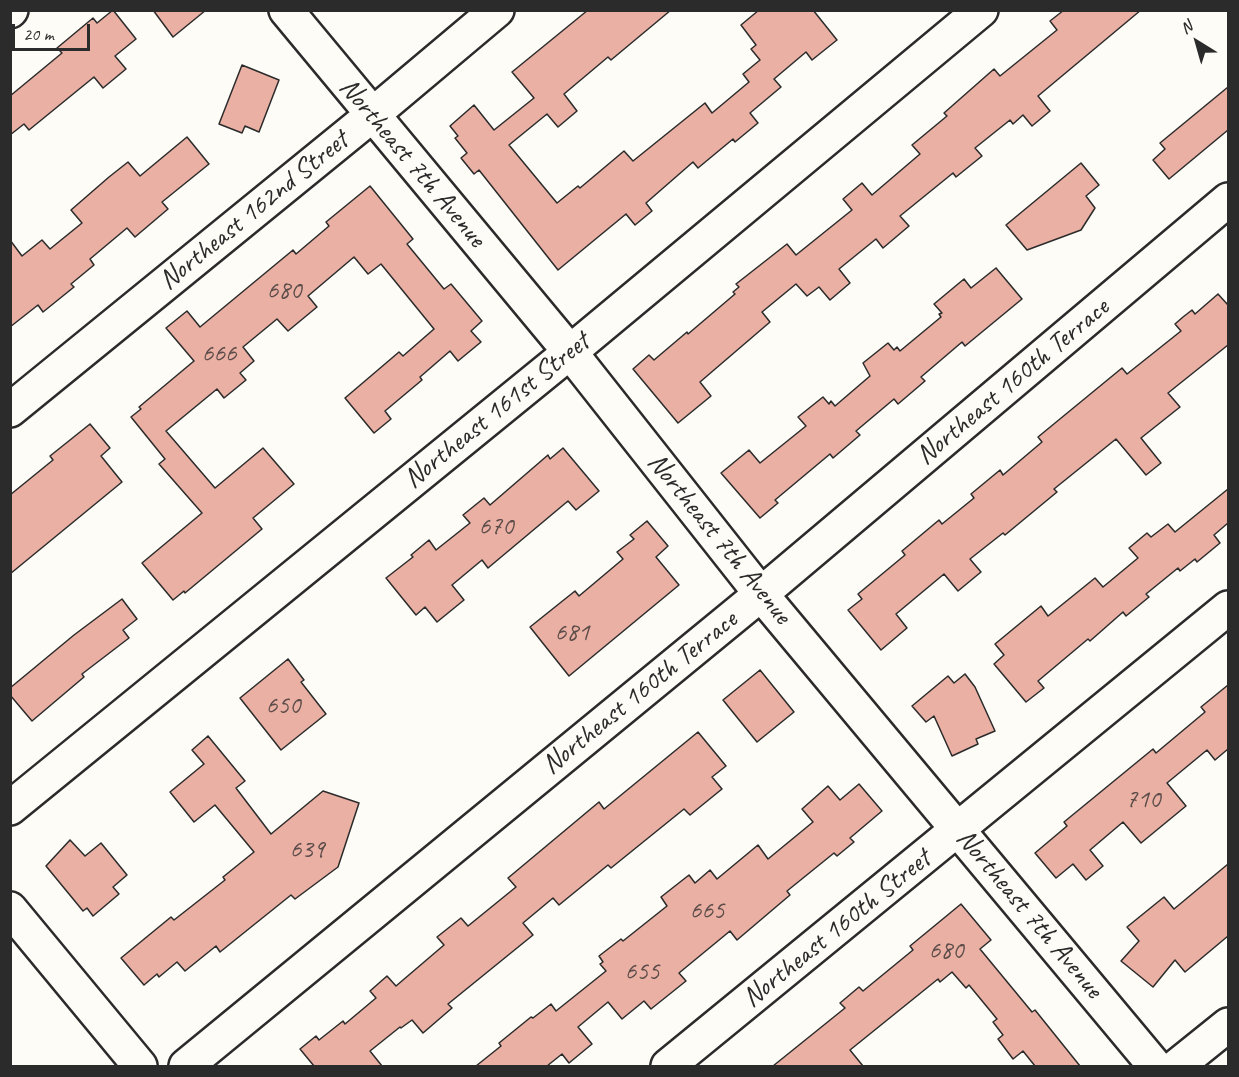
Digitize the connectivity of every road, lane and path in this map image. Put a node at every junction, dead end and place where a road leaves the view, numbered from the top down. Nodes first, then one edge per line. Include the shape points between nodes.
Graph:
1 (286, 10) edge
2 (496, 10) edge
3 (981, 10) edge
4 (371, 116) junction
5 (1228, 200) edge
6 (570, 352) junction
7 (10, 410) edge
8 (761, 594) junction
9 (1228, 608) edge
10 (10, 808) edge
11 (959, 829) junction
12 (10, 909) edge
13 (1228, 1025) edge
14 (140, 1066) edge
15 (186, 1066) edge
16 (668, 1066) edge
17 (1155, 1066) edge
18 (1177, 1066) edge

1 - 4 street, Northeast 7th Avenue
2 - 4 street, Northeast 162nd Street
3 - 6 street, Northeast 161st Street
4 - 6 street, Northeast 7th Avenue
4 - 7 street, Northeast 162nd Street
5 - 8 street, Northeast 160th Terrace
6 - 8 street, Northeast 7th Avenue
6 - 10 street, Northeast 161st Street
8 - 11 street, Northeast 7th Avenue
8 - 15 street, Northeast 160th Terrace
9 - 11 street, Northeast 160th Street
11 - 16 street, Northeast 160th Street
11 - 17 street, Northeast 7th Avenue
12 - 14 street
13 - 18 street

